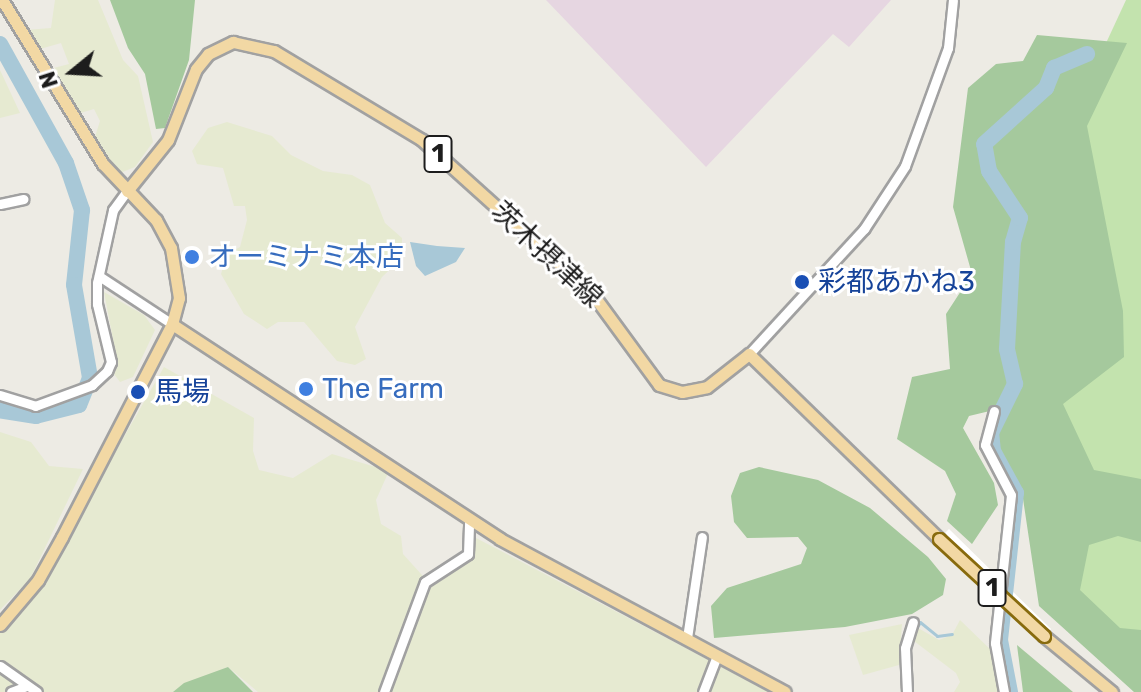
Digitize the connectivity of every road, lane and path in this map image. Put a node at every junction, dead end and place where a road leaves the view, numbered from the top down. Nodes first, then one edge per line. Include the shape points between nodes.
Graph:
1 (2, 0) edge
2 (953, 0) edge
3 (127, 191) junction
4 (23, 199) dead end
5 (0, 204) edge
6 (99, 276) junction
7 (172, 324) junction
8 (749, 354) junction
9 (0, 395) edge
10 (994, 411) dead end
11 (469, 519) junction
12 (702, 537) dead end
13 (913, 622) dead end
14 (0, 625) edge
15 (687, 638) junction
16 (717, 656) junction
17 (0, 666) edge
18 (27, 686) junction
19 (11, 692) edge
20 (37, 692) edge
21 (384, 692) edge
22 (703, 692) edge
23 (785, 692) edge
24 (907, 692) edge
25 (1004, 692) edge
26 (1112, 692) edge

1 - 3 main road via 103,164
2 - 8 street via 948,48 905,166 864,229
3 - 6 street via 113,210
3 - 7 main road via 156,220 171,248 178,275
3 - 8 main road, 茨木摂津線 / 1 via 168,140 196,69 208,54 233,42 260,45 422,140 591,292 659,385 697,391 726,376
4 - 5 street
6 - 7 street
6 - 9 street via 97,304 111,362 107,371 92,385 35,406
7 - 11 main road
7 - 14 main road via 38,580
8 - 26 main road, 1, bridge via 939,539
10 - 25 street via 985,445 1011,495 995,646
11 - 15 main road
11 - 21 street via 468,554 425,582
12 - 15 street
13 - 24 street via 905,648
15 - 16 main road
16 - 22 street
16 - 23 main road
17 - 18 street
18 - 19 street
18 - 20 street

